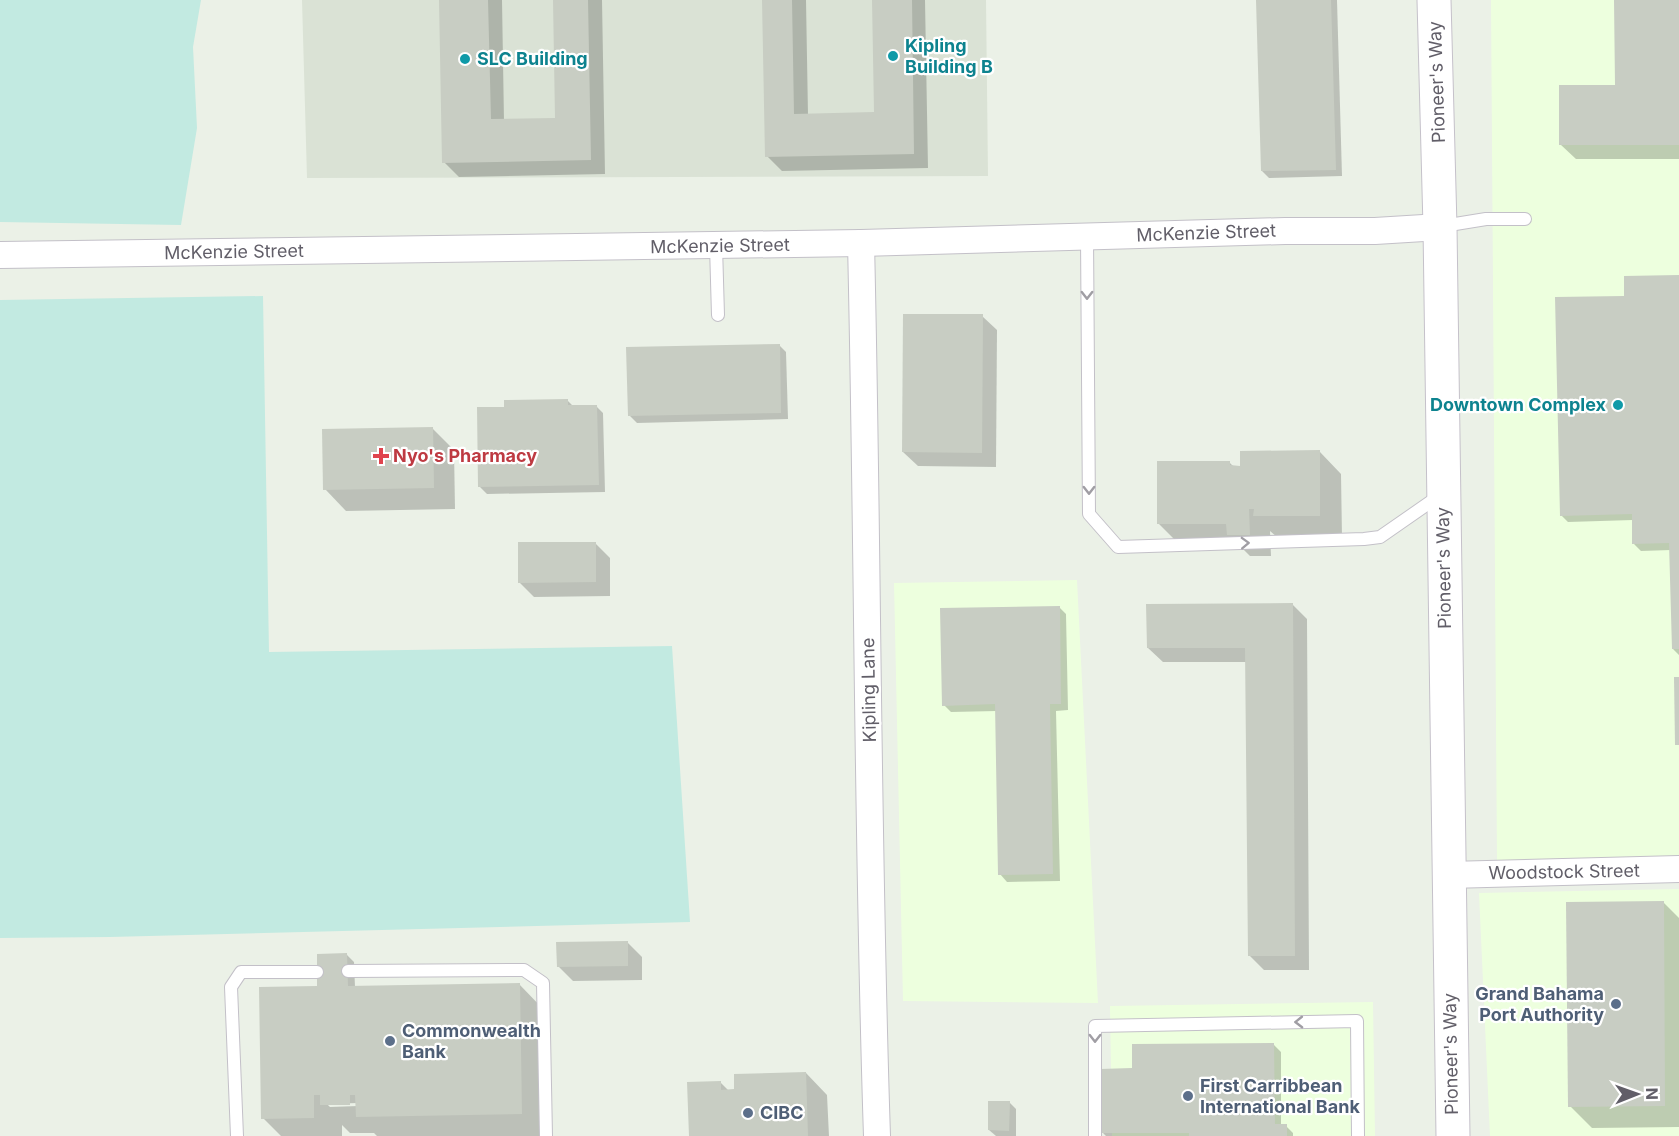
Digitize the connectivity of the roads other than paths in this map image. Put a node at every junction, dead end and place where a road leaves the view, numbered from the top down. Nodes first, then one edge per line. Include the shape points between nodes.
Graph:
1 (1434, 0) edge
2 (1525, 219) dead end
3 (1440, 227) junction
4 (1087, 236) junction
5 (861, 243) junction
6 (716, 246) junction
7 (0, 255) edge
8 (718, 315) dead end
9 (1443, 493) junction
10 (1679, 869) edge
11 (1448, 875) junction
12 (348, 971) dead end
13 (317, 972) dead end
14 (237, 1136) edge
15 (546, 1136) edge
16 (877, 1136) edge
17 (1095, 1136) edge
18 (1358, 1136) edge
19 (1453, 1136) edge

1 - 3 main road, Pioneer's Way
2 - 3 lane via 1486,219
3 - 4 street, McKenzie Street
3 - 9 main road, Pioneer's Way
4 - 5 street, McKenzie Street
4 -> 9 lane via 1089,514 1118,547 1364,540 1380,537
5 - 6 street, McKenzie Street
5 - 16 street, Kipling Lane
6 - 7 street, McKenzie Street
6 - 8 lane
9 - 11 main road, Pioneer's Way
10 - 11 street, Woodstock Street
11 - 19 main road, Pioneer's Way
12 - 15 lane via 524,970 543,982
13 - 14 lane via 241,972 231,987
18 -> 17 lane via 1357,1021 1095,1026

